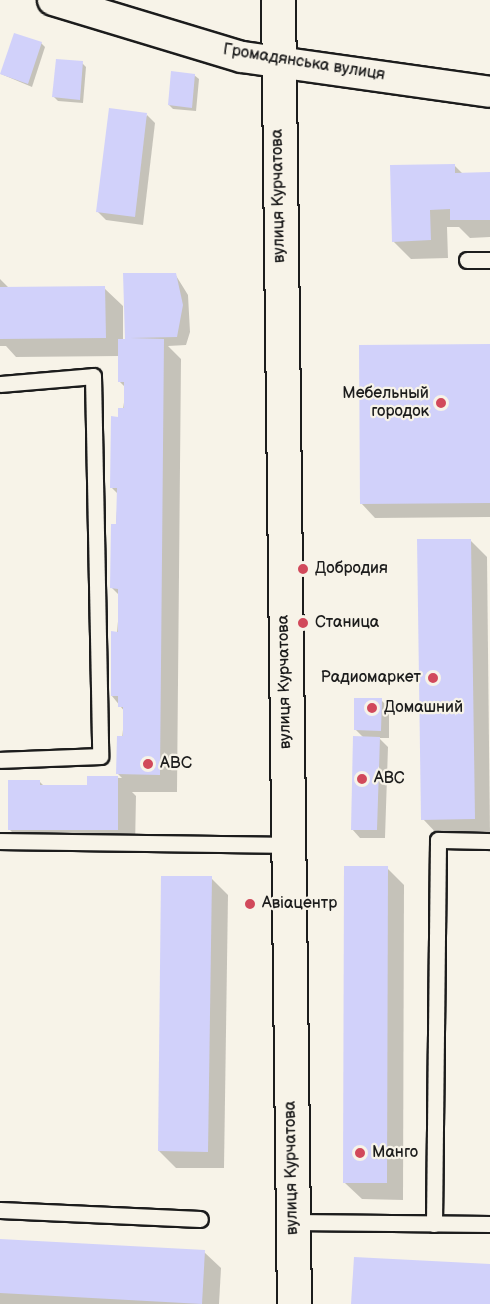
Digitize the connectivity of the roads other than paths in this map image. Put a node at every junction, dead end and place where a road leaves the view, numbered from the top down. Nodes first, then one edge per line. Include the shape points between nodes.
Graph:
1 (53, 0) edge
2 (278, 0) edge
3 (278, 60) junction
4 (490, 92) edge
5 (467, 260) dead end
6 (490, 260) edge
7 (0, 384) edge
8 (0, 760) edge
9 (0, 841) edge
10 (490, 841) edge
11 (287, 845) junction
12 (0, 1210) edge
13 (200, 1219) dead end
14 (293, 1222) junction
15 (434, 1224) junction
16 (490, 1224) edge
17 (294, 1304) edge

1 - 3 street, Громадянська вулиця via 242,57
2 - 3 main road, вулиця Курчатова
3 - 4 street, Громадянська вулиця
3 - 11 main road, вулиця Курчатова
5 - 6 lane
7 - 8 lane via 93,376 100,756
9 - 11 lane
10 - 15 lane via 438,840
11 - 14 main road, вулиця Курчатова
12 - 13 lane
14 - 15 lane
14 - 17 main road, вулиця Курчатова
15 - 16 lane

